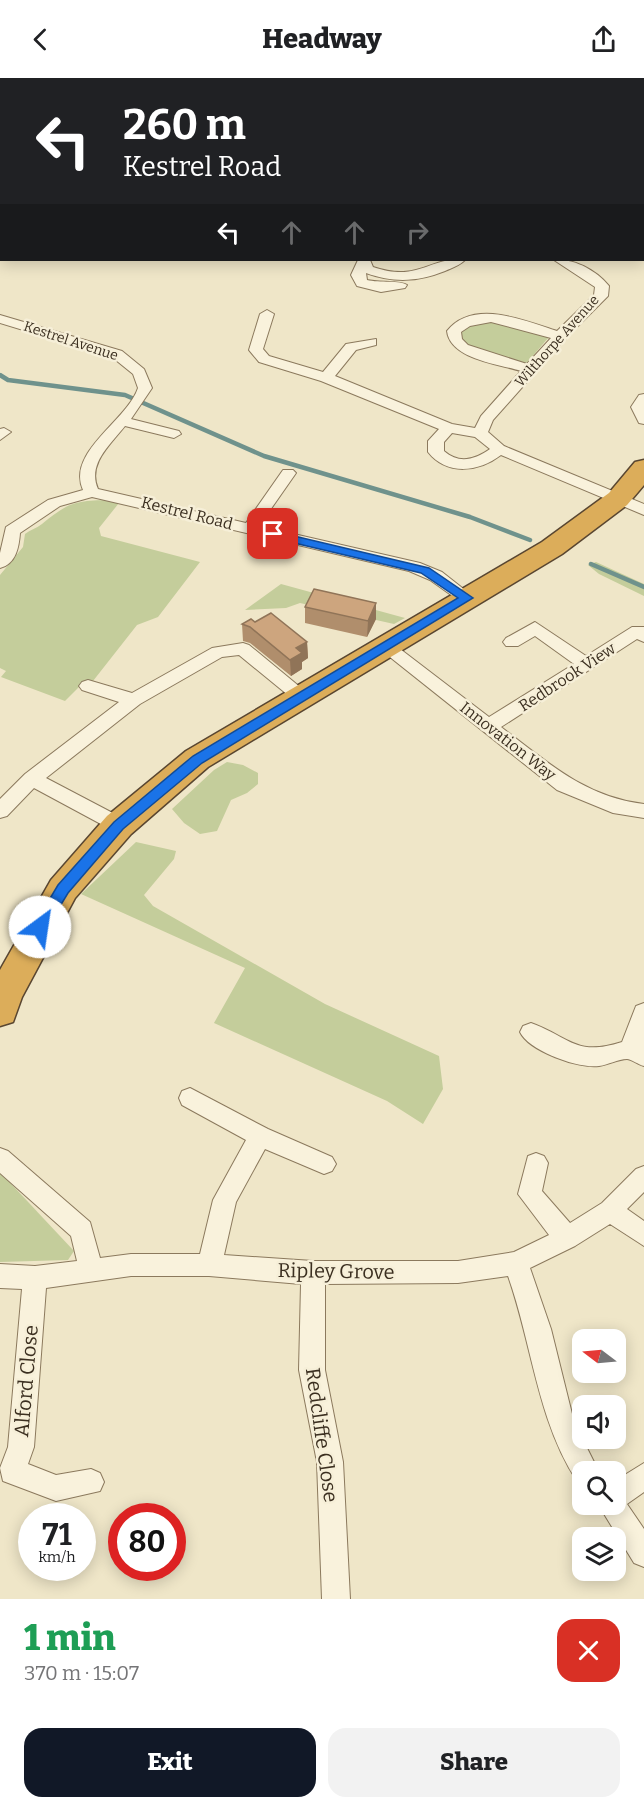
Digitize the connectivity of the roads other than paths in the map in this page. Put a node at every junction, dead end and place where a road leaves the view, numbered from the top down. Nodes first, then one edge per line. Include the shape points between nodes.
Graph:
1 (364, 261) edge
2 (457, 261) edge
3 (562, 261) edge
4 (267, 314) dead end
5 (0, 319) edge
6 (560, 336) junction
7 (371, 342) dead end
8 (531, 370) junction
9 (326, 378) junction
10 (644, 398) edge
11 (644, 420) edge
12 (121, 421) junction
13 (449, 428) junction
14 (480, 433) junction
15 (174, 434) dead end
16 (500, 449) junction
17 (644, 468) edge
18 (288, 473) dead end
19 (92, 492) junction
20 (618, 499) junction
21 (644, 510) edge
22 (250, 528) junction
23 (6, 529) edge
24 (0, 562) edge
25 (467, 598) junction
26 (644, 636) edge
27 (512, 642) dead end
28 (385, 646) junction
29 (586, 664) junction
30 (88, 686) dead end
31 (300, 696) junction
32 (134, 700) junction
33 (489, 726) junction
34 (32, 779) junction
35 (0, 811) edge
36 (644, 811) edge
37 (119, 825) junction
38 (0, 1011) edge
39 (644, 1012) edge
40 (531, 1032) dead end
41 (637, 1053) edge
42 (190, 1098) dead end
43 (260, 1136) junction
44 (0, 1158) edge
45 (536, 1163) dead end
46 (324, 1164) dead end
47 (644, 1176) edge
48 (610, 1211) junction
49 (644, 1235) edge
50 (567, 1238) junction
51 (516, 1263) junction
52 (209, 1265) junction
53 (91, 1271) junction
54 (313, 1273) junction
55 (0, 1276) edge
56 (35, 1278) junction
57 (578, 1461) edge
58 (644, 1476) edge
59 (92, 1482) dead end
60 (626, 1489) edge
61 (618, 1515) edge
62 (644, 1553) edge
63 (339, 1598) edge

1 - 2 street via 358,275 362,283 395,287
3 - 6 street, Wilthorpe Avenue via 602,286 601,296
4 - 9 street via 256,350 264,359
5 - 12 street, Kestrel Avenue via 117,354 139,372 143,394
6 - 8 street, Wilthorpe Avenue
6 - 8 street via 489,317 462,322 454,331 454,340 463,348
7 - 9 street via 351,346
8 - 14 street, Wilthorpe Avenue via 486,419
9 - 13 street
10 - 11 street via 638,407
12 - 15 street
12 - 19 street, Kestrel Avenue via 89,462 86,479
13 - 14 street
13 - 16 street via 434,446 449,462 478,464
14 - 16 street
16 - 20 street
17 - 20 highway
18 - 22 street
19 - 22 street, Kestrel Road
19 - 23 street, Kestrel Road via 54,503
20 - 21 street
20 - 25 highway via 552,548
22 - 25 street, Kestrel Road via 424,570
23 - 24 street, Kestrel Road via 10,550
25 - 28 highway
26 - 29 street, Redbrook View via 638,631
27 - 29 street via 535,628
28 - 31 highway
28 - 33 street, Innovation Way
29 - 33 street, Redbrook View
30 - 32 street
31 - 32 street via 243,649 218,652
31 - 37 highway via 197,759
32 - 34 street
33 - 36 street, Innovation Way via 564,785 620,808
34 - 35 street
34 - 37 street
37 - 38 highway via 63,889
39 - 41 street
40 - 41 street via 587,1059
42 - 43 street
43 - 46 street
43 - 52 street via 225,1200
44 - 53 street via 82,1230
45 - 50 street via 530,1194
47 - 48 street, Ripley Grove
48 - 49 street
48 - 50 street, Ripley Grove
50 - 51 street, Ripley Grove
51 - 54 street, Ripley Grove via 458,1272
51 - 57 street via 538,1329 559,1414
52 - 53 street, Ripley Grove via 131,1265
52 - 54 street, Ripley Grove
53 - 56 street, Ripley Grove
54 - 63 street, Redcliffe Close via 312,1370 330,1462
55 - 56 street, Ripley Grove
56 - 59 street, Alford Close via 21,1447 12,1472 56,1488
58 - 60 street
61 - 62 street

